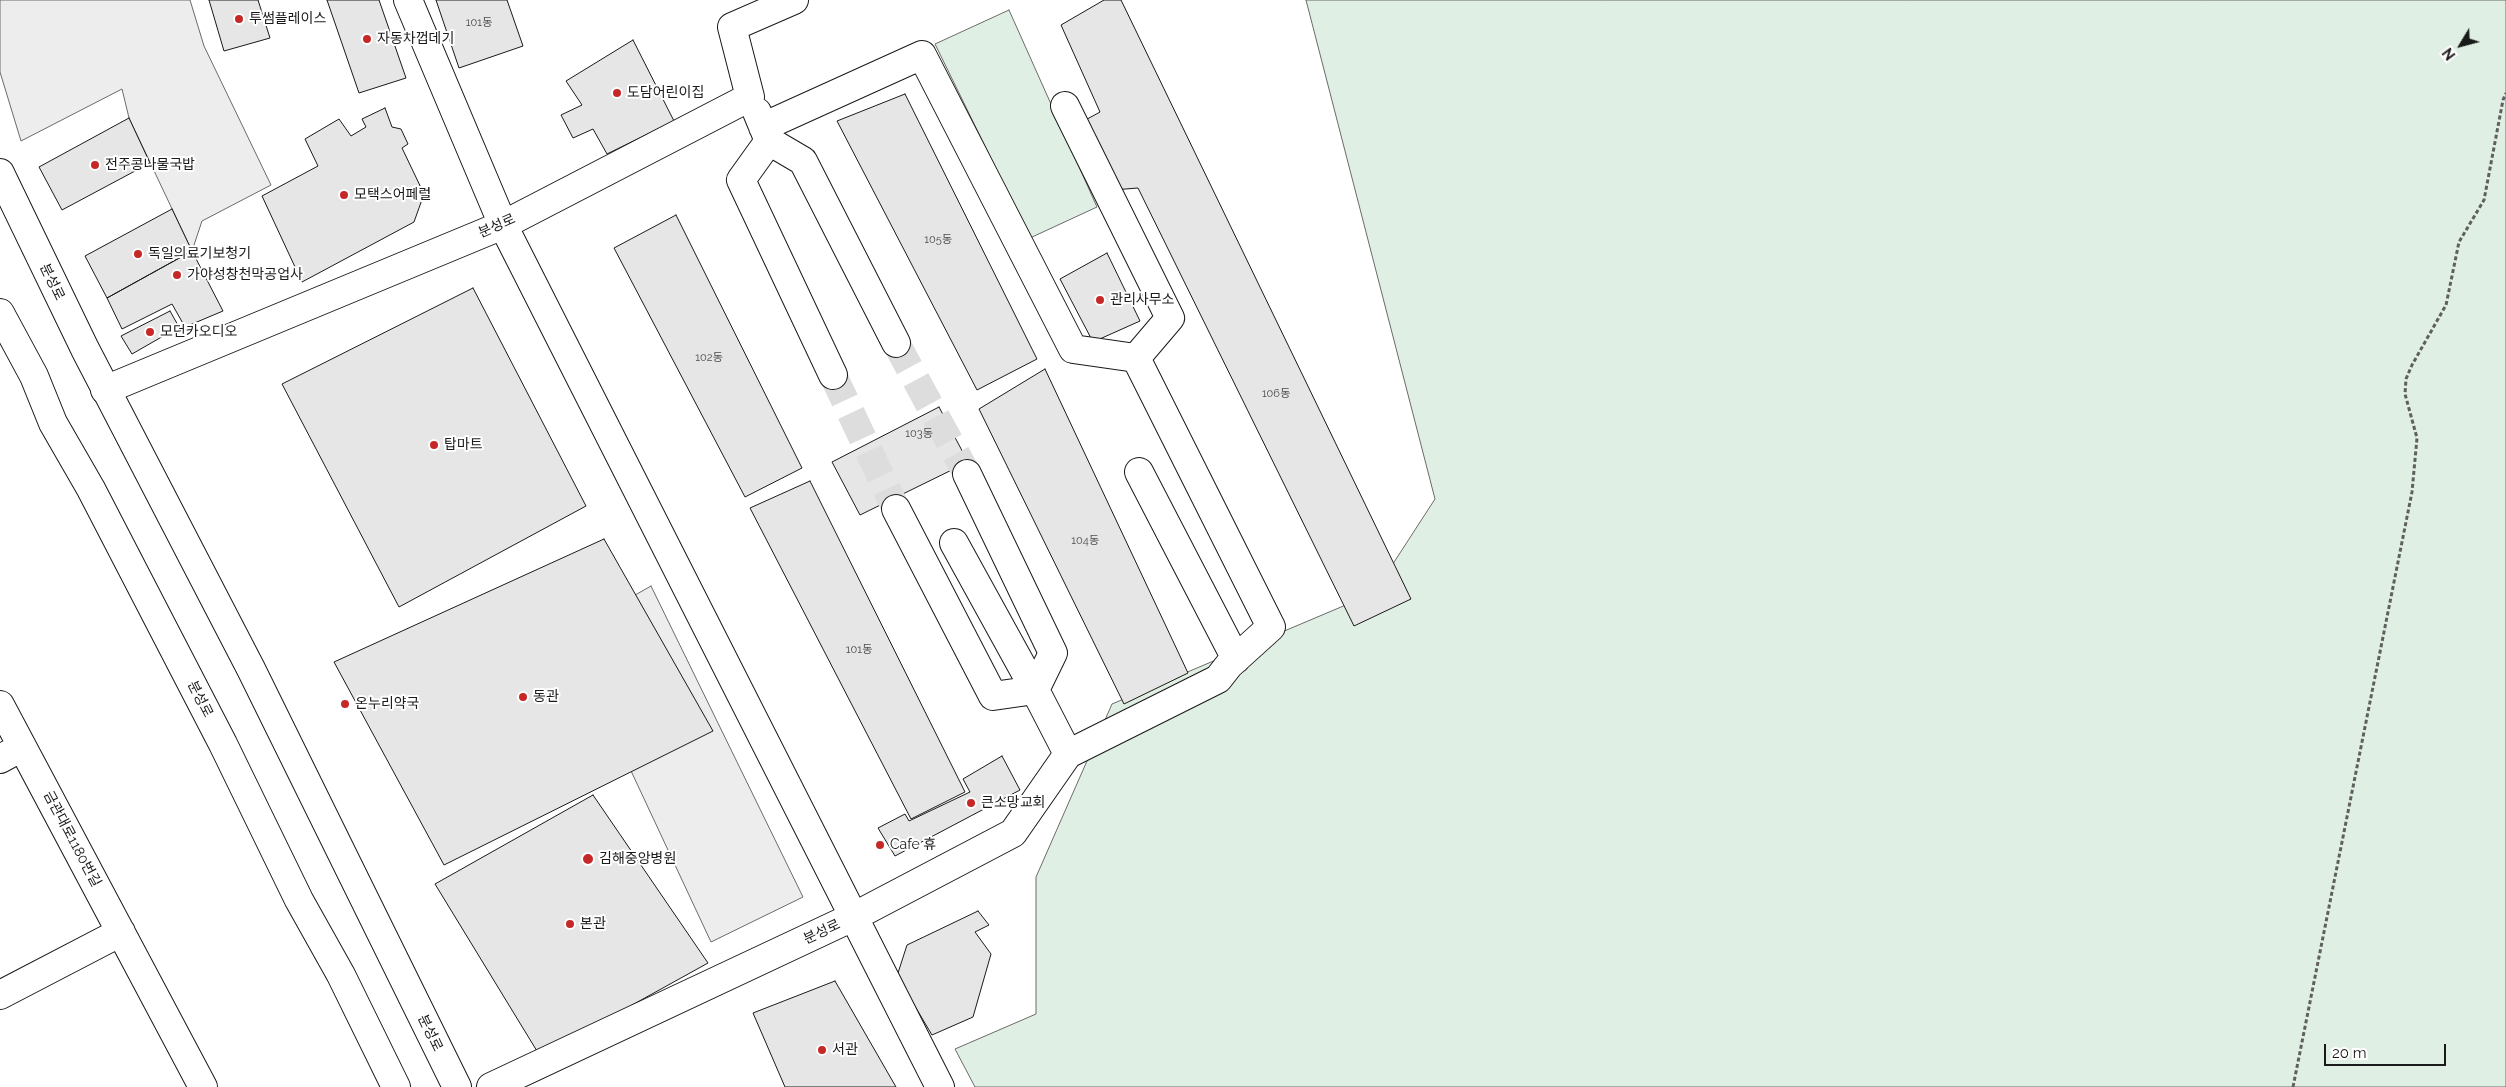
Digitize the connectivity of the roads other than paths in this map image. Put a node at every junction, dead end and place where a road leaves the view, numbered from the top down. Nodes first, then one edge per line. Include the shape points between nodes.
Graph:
1 (408, 0) edge
2 (794, 0) edge
3 (750, 96) junction
4 (1065, 106) dead end
5 (766, 134) junction
6 (0, 173) edge
7 (503, 225) junction
8 (0, 313) edge
9 (896, 343) tunnel mouth
10 (1136, 358) junction
11 (833, 375) tunnel mouth
12 (105, 390) junction
13 (1139, 472) dead end
14 (967, 474) tunnel mouth
15 (896, 509) tunnel mouth
16 (954, 543) dead end
17 (1236, 659) junction
18 (1035, 690) junction
19 (0, 705) edge
20 (11, 752) edge
21 (1068, 754) junction
22 (856, 916) junction
23 (121, 932) junction
24 (0, 995) edge
25 (203, 1087) edge
26 (396, 1087) edge
27 (457, 1087) edge
28 (491, 1087) edge
29 (940, 1087) edge

1 - 7 street
2 - 3 street via 732,27
3 - 5 street
3 - 7 street, 분성로
4 - 10 street via 1170,318
5 - 9 street via 803,161
5 - 10 street via 922,55 1073,349
5 - 11 street via 742,180
6 - 12 street, 분성로
7 - 12 street, 분성로
7 - 22 street
8 - 26 street, 분성로 via 34,376 53,423 223,744
10 - 17 street via 1271,627
12 - 27 street, 분성로 via 250,668
13 - 17 street
14 - 18 street via 1053,653
15 - 18 street via 993,696
16 - 18 street
17 - 21 street via 1218,679
18 - 21 street
19 - 20 street, 금관대로1180번길
20 - 23 street, 금관대로1180번길
21 - 22 street, 분성로 via 1014,834
22 - 28 street, 분성로
22 - 29 street
23 - 24 street
23 - 25 street, 금관대로1180번길

